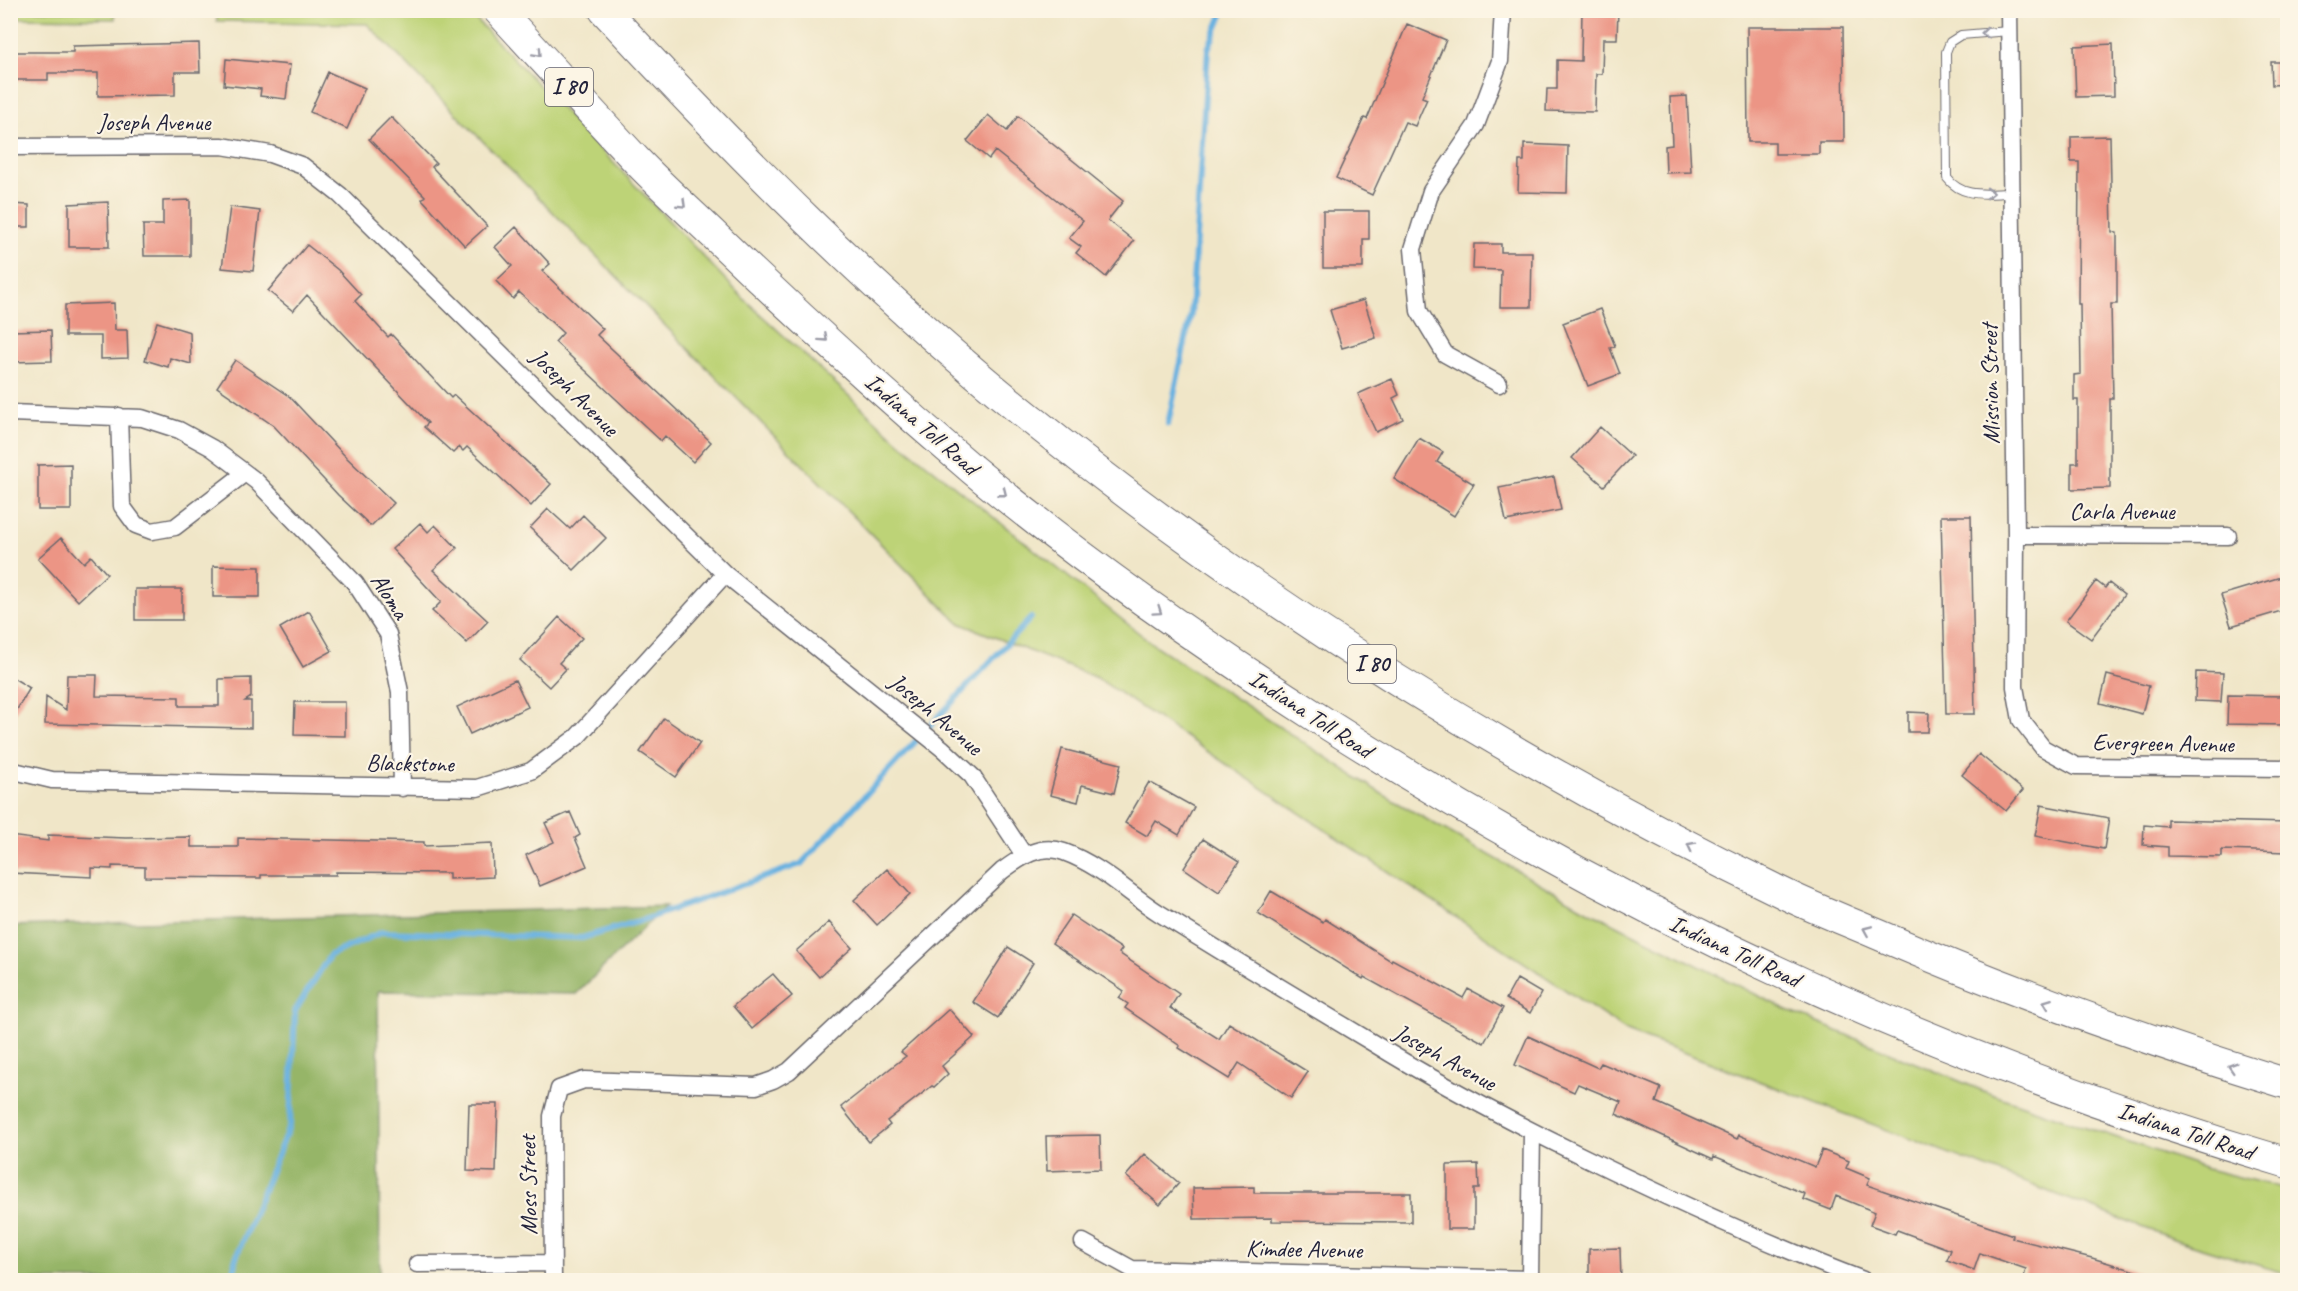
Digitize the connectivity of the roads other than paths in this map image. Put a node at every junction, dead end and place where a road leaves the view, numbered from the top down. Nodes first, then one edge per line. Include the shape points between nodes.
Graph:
1 (498, 10) edge
2 (604, 10) edge
3 (1503, 10) edge
4 (2008, 10) edge
5 (2009, 31) junction
6 (10, 147) edge
7 (2011, 193) junction
8 (1499, 384) dead end
9 (10, 413) edge
10 (119, 416) junction
11 (245, 473) junction
12 (2016, 535) junction
13 (2228, 536) dead end
14 (725, 574) junction
15 (2043, 748) joint
16 (2288, 768) edge
17 (10, 770) edge
18 (402, 788) junction
19 (1024, 855) junction
20 (2288, 1084) edge
21 (559, 1089) joint
22 (1532, 1131) junction
23 (2288, 1163) edge
24 (1083, 1242) dead end
25 (553, 1263) junction
26 (417, 1264) dead end
27 (1530, 1280) edge
28 (1858, 1280) edge
29 (553, 1281) edge

1 -> 23 highway, Indiana Toll Road / I 80 via 640,164 765,285 977,472 1105,573 1242,670 1391,766 1500,831 1778,974 2055,1087
20 -> 2 highway, I 80 via 2073,1013 1797,900 1530,761 1417,693 1270,597 1153,514 1019,410 812,225 710,124
3 - 8 street via 1500,61 1476,125 1431,191 1413,249 1419,311 1445,354
4 - 5 street, Mission Street
5 - 7 street, Mission Street
5 -> 7 lane via 1961,35 1950,42 1946,52 1947,178 1954,188 1968,194
6 - 14 street, Joseph Avenue via 222,146 270,154 303,166 340,195
7 - 12 street, Mission Street
9 - 10 street, Aloma
10 - 11 street, Aloma via 142,418 179,430
10 - 11 street via 122,506 136,525 152,531 176,527
11 - 18 street, Aloma via 355,583 388,634 400,692
12 - 13 street, Carla Avenue
12 - 15 street, Mission Street via 2015,687 2021,720
14 - 18 street, Blackstone via 577,737 531,771 477,788
14 - 19 street, Joseph Avenue via 972,776
15 - 16 street, Evergreen Avenue via 2076,766
17 - 18 street, Blackstone via 52,780
19 - 21 street, Joseph Avenue via 1002,871 789,1071 773,1080 756,1086 584,1080
19 - 22 street, Joseph Avenue via 1042,849 1082,859 1156,911 1422,1074
21 - 25 street, Moss Street via 552,1116
22 - 27 street
22 - 28 street, Joseph Avenue via 1715,1219
24 - 27 street, Kimdee Avenue via 1132,1269
25 - 26 street
25 - 29 street, Moss Street

